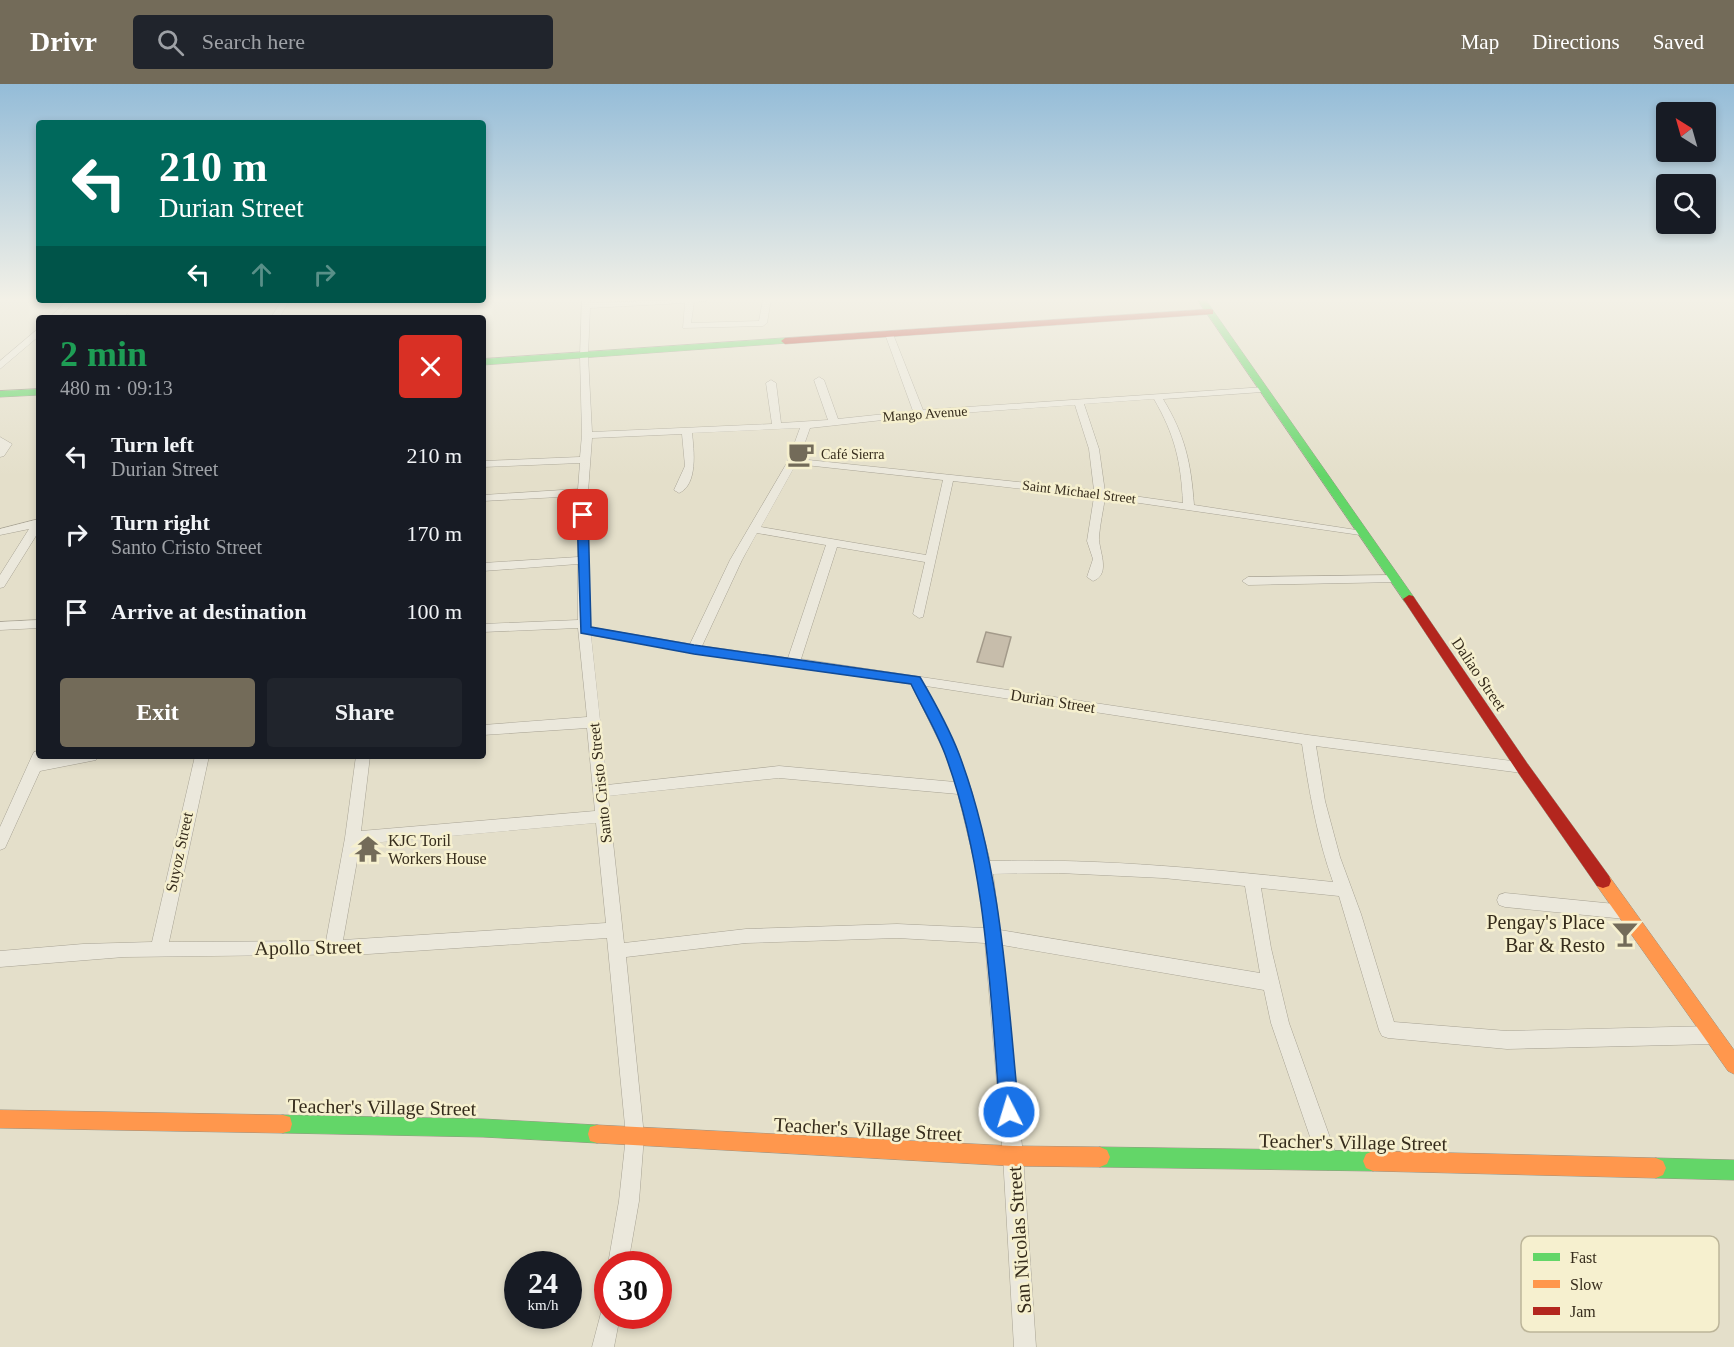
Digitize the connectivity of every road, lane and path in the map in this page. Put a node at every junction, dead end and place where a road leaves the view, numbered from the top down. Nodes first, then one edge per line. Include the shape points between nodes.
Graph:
1 (551, 358) edge
2 (584, 358) edge
3 (898, 358) edge
4 (1241, 358) edge
5 (486, 362) edge
6 (819, 380) dead end
7 (771, 383) dead end
8 (1262, 390) junction
9 (36, 392) edge
10 (0, 394) edge
11 (1157, 397) junction
12 (1078, 403) junction
13 (919, 413) junction
14 (834, 422) junction
15 (806, 425) junction
16 (777, 427) junction
17 (687, 430) junction
18 (587, 435) junction
19 (0, 440) edge
20 (0, 454) edge
21 (585, 460) junction
22 (793, 461) junction
23 (486, 464) edge
24 (949, 477) junction
25 (679, 490) dead end
26 (583, 492) junction
27 (1100, 494) junction
28 (486, 498) edge
29 (1189, 507) junction
30 (36, 523) edge
31 (36, 526) edge
32 (753, 529) junction
33 (0, 532) edge
34 (1363, 534) junction
35 (832, 543) junction
36 (931, 559) junction
37 (583, 560) junction
38 (486, 567) edge
39 (1093, 577) dead end
40 (1395, 579) junction
41 (1248, 581) dead end
42 (0, 584) edge
43 (919, 614) dead end
44 (36, 624) edge
45 (0, 626) edge
46 (585, 627) junction
47 (486, 628) edge
48 (694, 649) junction
49 (793, 663) junction
50 (916, 680) junction
51 (594, 722) junction
52 (486, 730) edge
53 (1308, 740) junction
54 (59, 759) edge
55 (201, 759) edge
56 (363, 759) edge
57 (37, 761) edge
58 (1522, 767) junction
59 (964, 789) junction
60 (601, 791) junction
61 (603, 816) junction
62 (353, 838) junction
63 (0, 844) edge
64 (984, 868) junction
65 (1252, 880) junction
66 (1344, 890) junction
67 (1505, 900) dead end
68 (1625, 912) junction
69 (615, 930) junction
70 (993, 936) junction
71 (333, 948) junction
72 (159, 949) junction
73 (616, 951) junction
74 (0, 959) edge
75 (1271, 982) junction
76 (1723, 1044) edge
77 (1734, 1065) edge
78 (0, 1119) edge
79 (635, 1136) junction
80 (1013, 1156) junction
81 (1328, 1160) junction
82 (1734, 1170) edge
83 (620, 1251) edge
84 (606, 1329) edge
85 (603, 1347) edge
86 (1025, 1347) edge

1 - 5 street
2 - 18 street, Santo Cristo Street
3 - 13 street
4 - 8 street, Daliao Street
6 - 14 street
7 - 16 street
8 - 11 street, Mango Avenue
8 - 34 street, Daliao Street
9 - 10 street
11 - 12 street, Mango Avenue
11 - 29 street via 1183,446
12 - 13 street, Mango Avenue
12 - 27 street via 1094,449
13 - 14 street, Mango Avenue
14 - 15 street, Mango Avenue
15 - 16 street, Mango Avenue
15 - 22 street
16 - 17 street, Mango Avenue
17 - 18 street, Mango Avenue
17 - 25 street via 690,466
18 - 21 street, Santo Cristo Street
19 - 20 street via 7,444
21 - 23 street
21 - 26 street, Santo Cristo Street
22 - 24 street, Saint Michael Street
22 - 32 street
24 - 27 street, Saint Michael Street
24 - 36 street
26 - 28 street
26 - 37 street, Santo Cristo Street
27 - 29 street, Saint Michael Street
27 - 39 street via 1093,541 1099,559
29 - 34 street, Saint Michael Street
30 - 33 street
31 - 42 street
32 - 35 street
32 - 48 street
34 - 40 street, Daliao Street
35 - 36 street
35 - 49 street
36 - 43 street
37 - 38 street
37 - 46 street, Santo Cristo Street
40 - 41 street
40 - 58 street, Daliao Street
44 - 45 street
46 - 47 street, Durian Street
46 - 48 street, Durian Street
46 - 51 street, Santo Cristo Street
48 - 49 street, Durian Street
49 - 50 street, Durian Street
50 - 53 street, Durian Street
50 - 59 street, San Nicolas Street via 951,751
51 - 52 street
51 - 60 street, Santo Cristo Street
53 - 58 street, Durian Street
53 - 66 street via 1318,801
54 - 57 street
55 - 72 street, Suyoz Street
56 - 62 street
57 - 63 street
58 - 68 street, Daliao Street
59 - 60 street via 779,772
59 - 64 street, San Nicolas Street
60 - 61 street, Santo Cristo Street
61 - 62 street
61 - 69 street, Santo Cristo Street
62 - 71 street
64 - 65 street via 1059,866
64 - 70 street, San Nicolas Street
65 - 66 street
65 - 75 street
66 - 76 street via 1388,1030 1507,1040
67 - 68 street
68 - 76 street, Daliao Street
69 - 71 street, Apollo Street
69 - 73 street, Santo Cristo Street
70 - 73 street via 808,932
70 - 75 street
70 - 80 street, San Nicolas Street
71 - 72 street, Apollo Street
72 - 74 street, Apollo Street
73 - 79 street, Santo Cristo Street
75 - 81 street via 1280,1023
76 - 77 street, Daliao Street
78 - 79 street, Teacher's Village Street via 423,1126
79 - 80 street, Teacher's Village Street
79 - 83 street, Santo Cristo Street
80 - 81 street, Teacher's Village Street
80 - 86 street, San Nicolas Street
81 - 82 street, Teacher's Village Street
84 - 85 street

